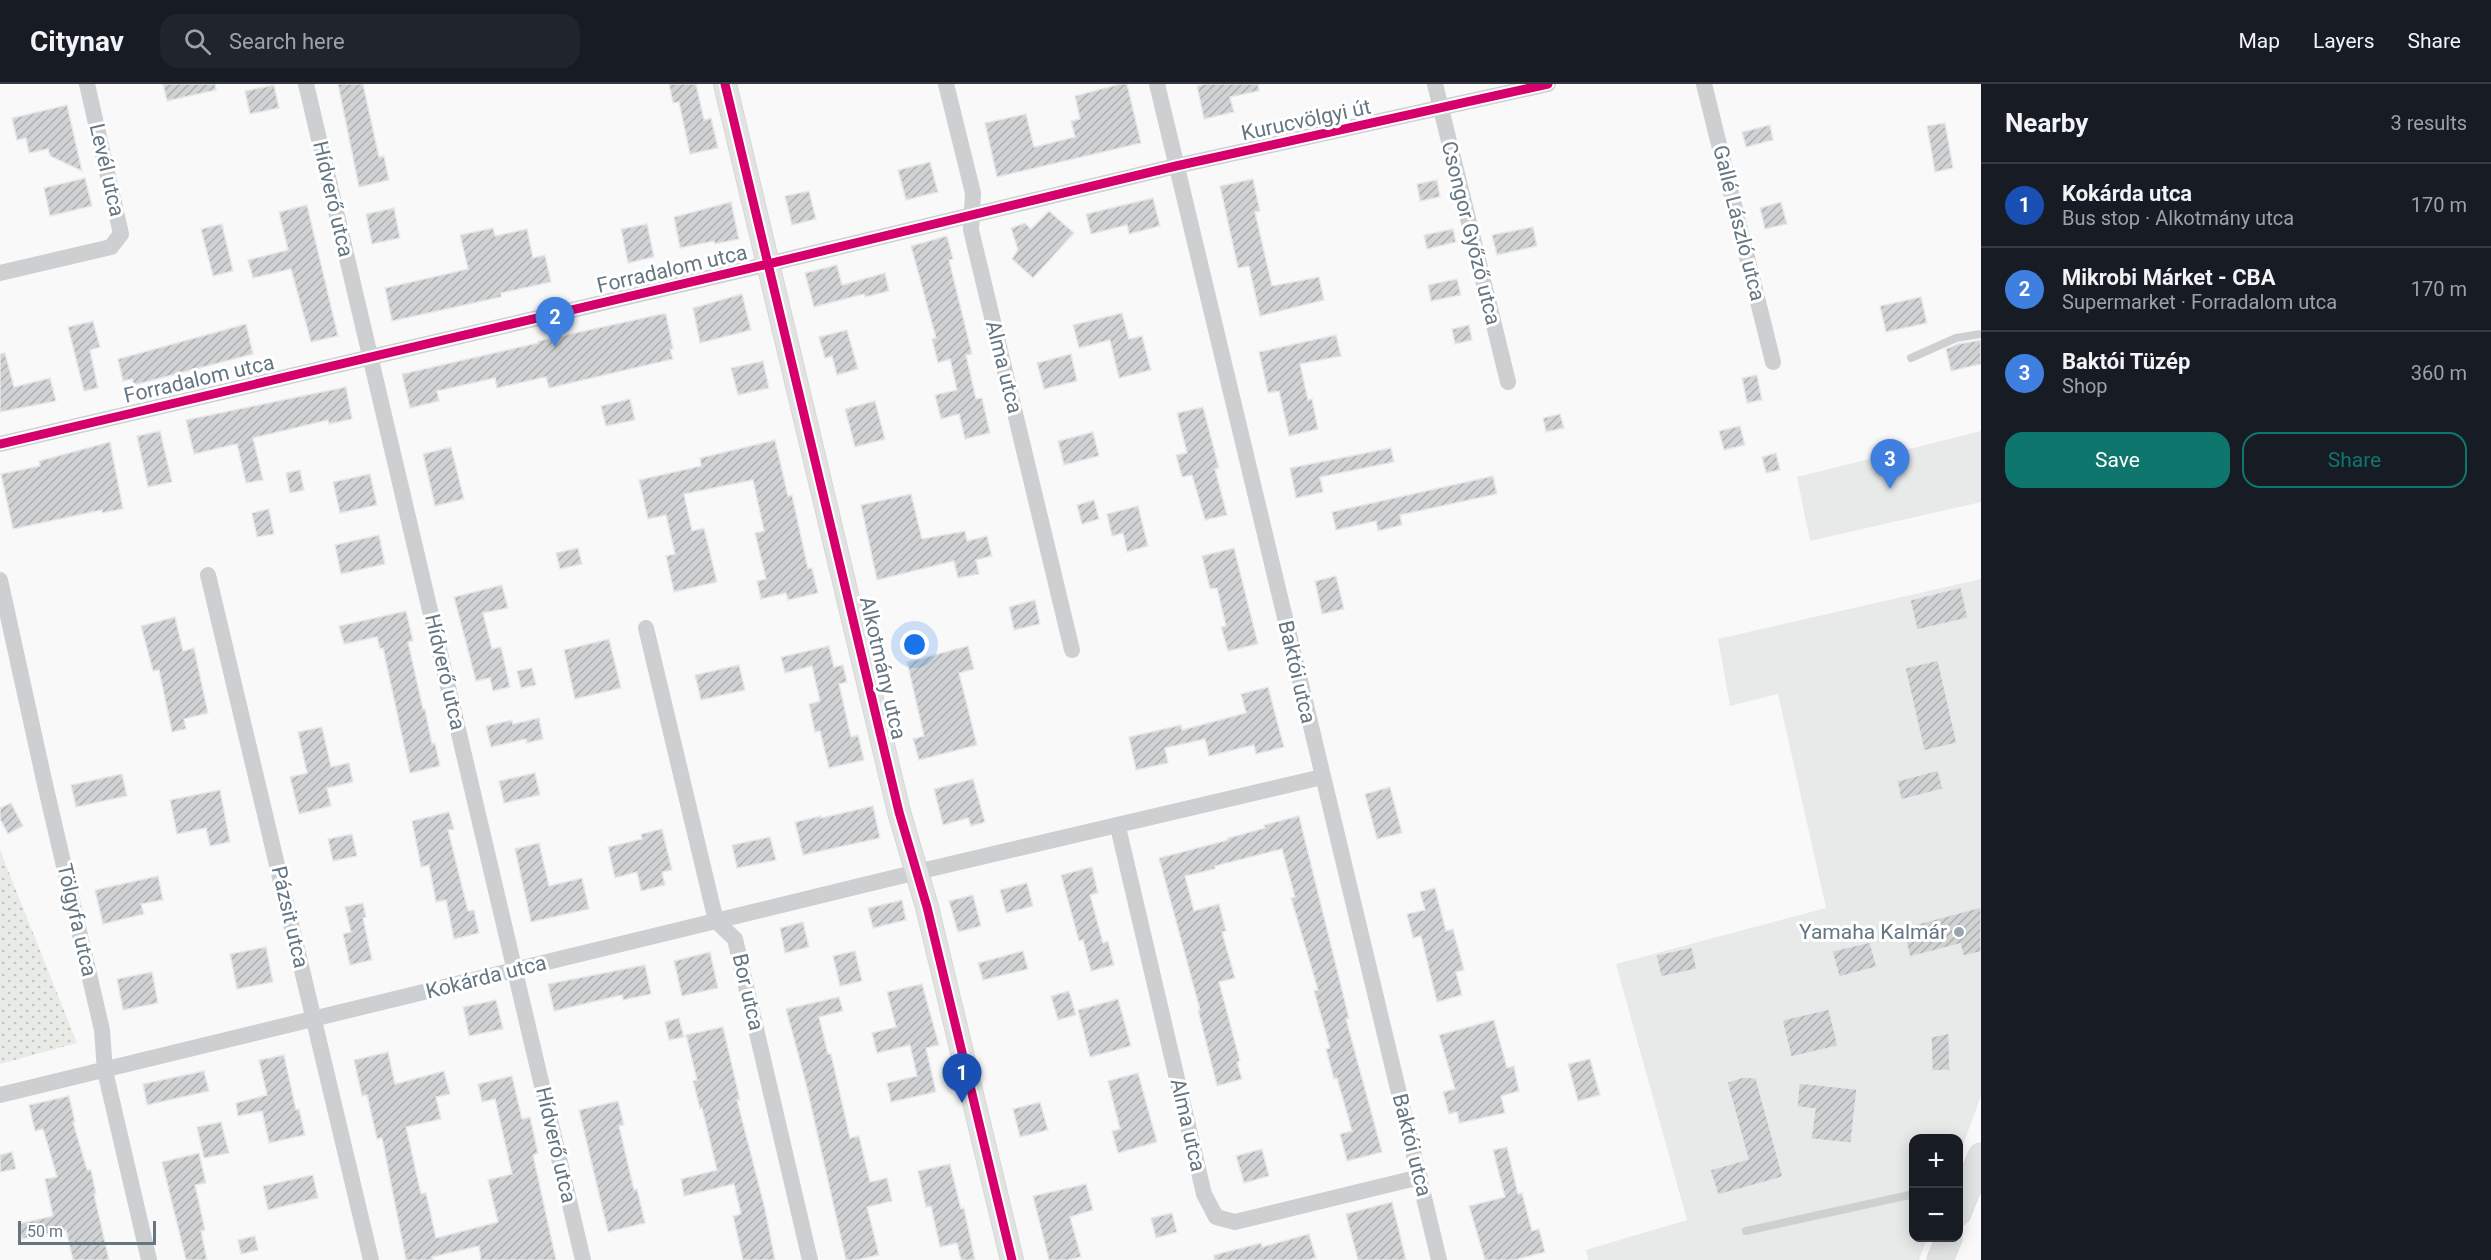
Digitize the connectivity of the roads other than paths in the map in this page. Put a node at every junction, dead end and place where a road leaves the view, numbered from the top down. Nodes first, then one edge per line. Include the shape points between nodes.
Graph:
1 (87, 84) edge
2 (306, 84) edge
3 (725, 84) edge
4 (946, 84) edge
5 (1157, 84) edge
6 (1435, 84) edge
7 (1548, 84) edge
8 (1704, 84) edge
9 (1441, 108) junction
10 (1176, 166) junction
11 (972, 216) junction
12 (768, 264) junction
13 (0, 273) edge
14 (1981, 334) edge
15 (371, 358) junction
16 (1911, 358) dead end
17 (1773, 362) dead end
18 (1508, 382) dead end
19 (0, 444) edge
20 (208, 575) dead end
21 (0, 580) edge
22 (646, 628) dead end
23 (1072, 650) dead end
24 (1322, 777) junction
25 (1118, 826) junction
26 (917, 872) junction
27 (716, 921) junction
28 (514, 969) junction
29 (314, 1019) junction
30 (105, 1071) junction
31 (0, 1095) edge
32 (1981, 1156) edge
33 (1420, 1177) junction
34 (1964, 1185) edge
35 (1909, 1195) edge
36 (1746, 1231) dead end
37 (1947, 1242) edge
38 (148, 1260) edge
39 (371, 1260) edge
40 (583, 1260) edge
41 (810, 1260) edge
42 (1012, 1260) edge
43 (1439, 1260) edge
44 (1940, 1260) edge

1 - 13 street, Levél utca via 121,234 111,247
2 - 15 street, Hídverő utca
3 - 12 street, Alkotmány utca
4 - 11 street, Alma utca via 973,193
5 - 10 street, Baktói utca
6 - 9 street, Csongor Győző utca
7 - 9 street, Kurucvölgyi út
8 - 17 street, Gallé László utca
9 - 10 street, Kurucvölgyi út
9 - 18 street, Csongor Győző utca
10 - 11 street, Forradalom utca
10 - 24 street, Baktói utca
11 - 12 street, Forradalom utca
11 - 23 street, Alma utca via 971,230
12 - 15 street, Forradalom utca
12 - 26 street, Alkotmány utca via 896,800
14 - 16 lane via 1956,338
15 - 19 street, Forradalom utca
15 - 28 street, Hídverő utca
20 - 29 street, Pázsit utca
21 - 30 street, Tölgyfa utca via 102,1030
22 - 27 street, Bor utca
24 - 25 street, Kokárda utca
24 - 33 street, Baktói utca
25 - 26 street, Kokárda utca
25 - 33 street, Alma utca via 1204,1194 1216,1216 1235,1222
26 - 27 street, Kokárda utca
26 - 42 street, Alkotmány utca
27 - 28 street, Kokárda utca
27 - 41 street, Bor utca via 735,939
28 - 29 street, Kokárda utca
28 - 40 street, Hídverő utca
29 - 30 street, Kokárda utca
29 - 39 street, Pázsit utca
30 - 31 street, Kokárda utca
30 - 38 street, Tölgyfa utca
32 - 34 main road
33 - 43 street, Baktói utca
35 - 36 lane
37 - 44 main road

